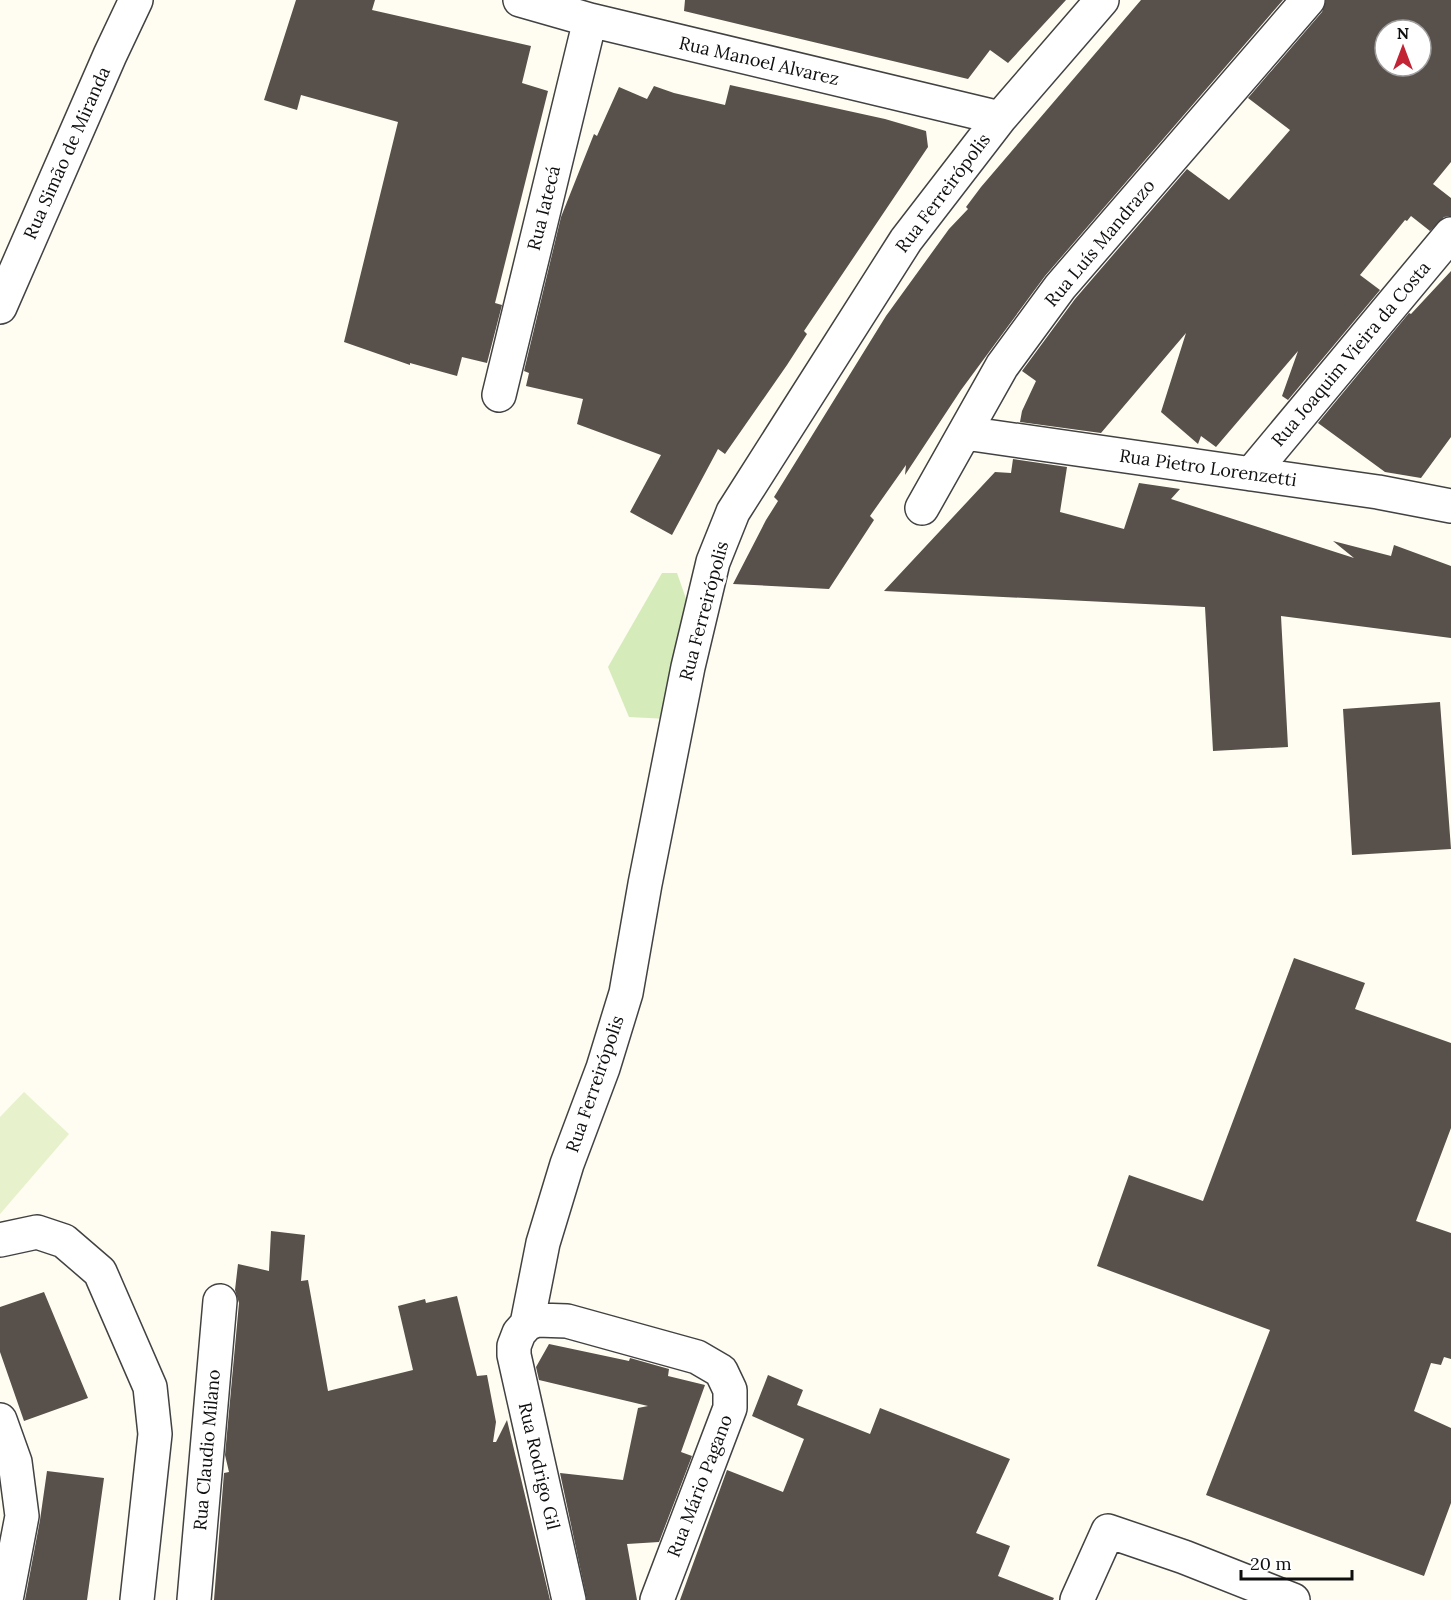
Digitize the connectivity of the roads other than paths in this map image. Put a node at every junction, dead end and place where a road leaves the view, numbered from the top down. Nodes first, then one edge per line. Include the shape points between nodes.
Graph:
1 (136, 0) edge
2 (520, 0) edge
3 (1102, 0) edge
4 (1308, 0) edge
5 (590, 20) junction
6 (1000, 118) junction
7 (1451, 234) edge
8 (0, 307) edge
9 (499, 395) dead end
10 (965, 433) junction
11 (1251, 474) junction
12 (1451, 506) edge
13 (922, 508) dead end
14 (0, 1240) edge
15 (220, 1301) dead end
16 (523, 1329) junction
17 (0, 1420) edge
18 (6, 1600) edge
19 (137, 1600) edge
20 (194, 1600) edge
21 (568, 1600) edge
22 (657, 1600) edge
23 (1077, 1600) edge
24 (1293, 1600) edge

1 - 8 street, Rua Simão de Miranda
2 - 5 street, Rua Manoel Alvarez
3 - 6 street, Rua Ferreirópolis
4 - 10 street, Rua Luís Mandrazo via 1060,287 1002,366
5 - 6 street, Rua Manoel Alvarez
5 - 9 street, Rua Iatecá
6 - 16 street, Rua Ferreirópolis via 906,240 733,512 713,562 686,678 626,993 567,1164
7 - 11 street, Rua Joaquim Vieira da Costa
10 - 11 street, Rua Pietro Lorenzetti
10 - 13 street, Rua Luís Mandrazo
11 - 12 street, Rua Pietro Lorenzetti
14 - 19 street via 37,1232 64,1241 100,1272 150,1387 155,1434
15 - 20 street, Rua Claudio Milano
16 - 21 street, Rua Rodrigo Gil via 514,1355
16 - 22 street, Rua Mário Pagano via 537,1320 567,1321 697,1357 721,1371 730,1390 730,1408
17 - 18 street via 15,1462 22,1516
23 - 24 street via 1108,1531

